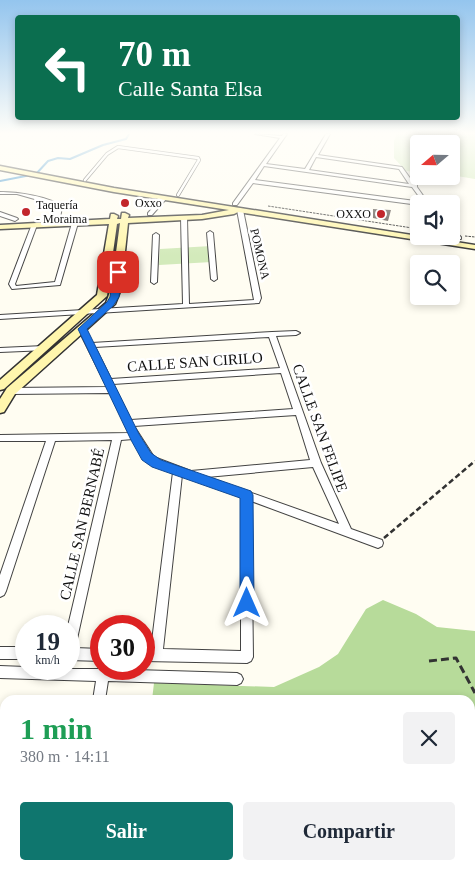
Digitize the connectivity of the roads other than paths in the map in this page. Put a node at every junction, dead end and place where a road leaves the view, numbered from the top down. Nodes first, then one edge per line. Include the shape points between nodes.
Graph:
1 (47, 175) edge
2 (48, 175) edge
3 (89, 175) edge
4 (190, 175) edge
5 (257, 175) edge
6 (332, 175) edge
7 (406, 175) edge
8 (85, 180) junction
9 (252, 181) junction
10 (415, 186) junction
11 (0, 193) edge
12 (178, 195) junction
13 (420, 195) edge
14 (164, 198) junction
15 (410, 202) edge
16 (237, 207) junction
17 (226, 208) junction
18 (0, 214) edge
19 (150, 214) junction
20 (57, 218) junction
21 (120, 218) junction
22 (184, 218) junction
23 (15, 220) junction
24 (0, 221) edge
25 (75, 223) junction
26 (34, 224) junction
27 (0, 227) edge
28 (410, 232) edge
29 (410, 232) edge
30 (210, 233) dead end
31 (184, 234) joint
32 (156, 235) dead end
33 (460, 238) edge
34 (475, 241) edge
35 (460, 243) edge
36 (475, 247) edge
37 (214, 279) dead end
38 (154, 282) dead end
39 (186, 306) junction
40 (103, 310) junction
41 (86, 311) junction
42 (0, 317) edge
43 (82, 329) junction
44 (296, 333) dead end
45 (272, 334) junction
46 (91, 345) junction
47 (44, 348) junction
48 (0, 350) edge
49 (284, 370) junction
50 (110, 386) junction
51 (5, 389) edge
52 (0, 409) edge
53 (298, 412) junction
54 (128, 423) junction
55 (117, 436) junction
56 (135, 436) junction
57 (0, 438) edge
58 (51, 438) junction
59 (316, 463) junction
60 (182, 473) junction
61 (246, 495) junction
62 (347, 530) junction
63 (378, 543) road end
64 (0, 591) edge
65 (76, 615) edge
66 (155, 627) edge
67 (0, 653) edge
68 (15, 653) edge
69 (155, 655) edge
70 (90, 671) edge
71 (0, 672) edge
72 (155, 674) edge
73 (237, 679) dead end
74 (102, 680) edge
75 (100, 695) edge

1 - 14 main road
2 - 8 main road
3 - 8 lane
4 - 12 lane
5 - 9 street
6 - 10 street
7 - 10 street
8 - 12 main road
9 - 15 street
9 - 16 street
10 - 13 street
11 - 20 street via 17,193 54,204 59,207
12 - 16 main road
14 - 17 main road
14 - 19 street
16 - 17 main road
16 - 22 main road via 220,215
16 - 28 main road via 249,206
16 - 29 main road
16 - 39 street, POMONA via 257,302
17 - 19 main road
18 - 23 street
19 - 21 main road
20 - 21 main road
20 - 23 main road
21 - 22 main road
21 - 25 main road
21 - 40 main road via 114,297
21 - 41 main road via 102,296
22 - 31 street
23 - 24 main road
25 - 26 main road
25 - 26 street via 57,285 12,287
26 - 27 main road
30 - 37 street
31 - 39 street
32 - 38 street
33 - 34 main road
35 - 36 main road
39 - 40 street
40 - 41 street
40 - 43 main road
41 - 42 street
41 - 47 main road
43 - 46 street
43 - 51 main road
44 - 45 street
45 - 46 street
45 - 49 street, CALLE SAN FELIPE
46 - 50 street
47 - 48 street
47 - 51 main road
49 - 50 street, CALLE SAN CIRILO
49 - 53 street, CALLE SAN FELIPE
50 - 51 street, CALLE SAN CIRILO
50 - 54 street
51 - 52 main road
53 - 54 street
53 - 59 street, CALLE SAN FELIPE
54 - 56 street
55 - 56 street
55 - 58 street
55 - 65 street, CALLE SAN BERNABÉ
56 - 60 street via 151,460
57 - 58 street
58 - 64 street
59 - 60 street
59 - 62 street, CALLE SAN FELIPE
60 - 61 street
60 - 66 street
61 - 62 street
61 - 69 street via 247,657
62 - 63 street
67 - 68 street
70 - 71 street
72 - 73 street
74 - 75 street

